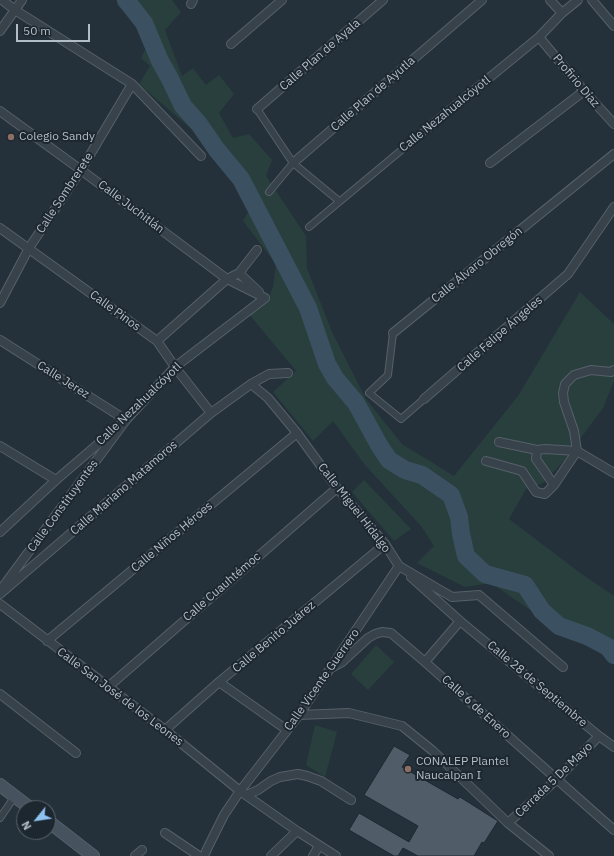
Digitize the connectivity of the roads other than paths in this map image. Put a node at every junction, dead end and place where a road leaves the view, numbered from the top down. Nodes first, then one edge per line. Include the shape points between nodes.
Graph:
1 (2, 0) edge
2 (22, 0) edge
3 (282, 0) edge
4 (383, 0) edge
5 (482, 0) edge
6 (550, 0) edge
7 (578, 0) edge
8 (592, 0) edge
9 (15, 10) junction
10 (562, 13) junction
11 (614, 26) edge
12 (0, 31) edge
13 (540, 37) junction
14 (231, 44) dead end
15 (132, 84) junction
16 (584, 91) junction
17 (257, 110) joint
18 (0, 111) edge
19 (614, 124) edge
20 (428, 128) joint
21 (614, 154) edge
22 (201, 156) dead end
23 (293, 163) junction
24 (490, 163) dead end
25 (81, 170) junction
26 (268, 192) dead end
27 (339, 202) junction
28 (614, 207) edge
29 (309, 227) dead end
30 (0, 228) edge
31 (29, 248) junction
32 (257, 250) dead end
33 (239, 273) junction
34 (227, 278) junction
35 (265, 298) junction
36 (0, 303) edge
37 (393, 333) joint
38 (0, 340) edge
39 (157, 341) junction
40 (175, 367) junction
41 (614, 370) edge
42 (288, 373) dead end
43 (251, 384) junction
44 (369, 393) joint
45 (424, 399) joint
46 (211, 413) junction
47 (126, 420) junction
48 (297, 433) junction
49 (499, 442) dead end
50 (0, 446) edge
51 (537, 450) junction
52 (577, 451) junction
53 (486, 461) dead end
54 (614, 473) edge
55 (56, 480) junction
56 (554, 485) junction
57 (337, 488) junction
58 (0, 532) edge
59 (385, 544) junction
60 (399, 566) junction
61 (0, 593) edge
62 (0, 604) edge
63 (460, 621) junction
64 (47, 641) junction
65 (425, 662) junction
66 (331, 668) junction
67 (562, 668) dead end
68 (220, 682) junction
69 (108, 687) junction
70 (0, 694) edge
71 (300, 715) junction
72 (164, 730) junction
73 (287, 730) junction
74 (599, 736) junction
75 (614, 747) edge
76 (76, 753) dead end
77 (556, 780) junction
78 (0, 785) edge
79 (243, 793) junction
80 (15, 796) junction
81 (20, 800) edge
82 (351, 800) dead end
83 (0, 818) edge
84 (508, 823) junction
85 (56, 827) edge
86 (614, 830) edge
87 (297, 832) junction
88 (165, 833) dead end
89 (320, 846) junction
90 (142, 850) dead end
91 (93, 856) edge
92 (136, 856) edge
93 (199, 856) edge
94 (204, 856) edge
95 (271, 856) edge
96 (313, 856) edge
97 (336, 856) edge
98 (549, 856) edge

1 - 9 street
2 - 9 street
3 - 14 street
4 - 17 street, Calle Plan de Ayala
5 - 23 street, Calle Plan de Ayutla
6 - 10 street
7 - 10 street, Calle Nezahualcóyotl
8 - 11 street
9 - 12 street
9 - 15 street
10 - 13 street, Calle Nezahualcóyotl
13 - 16 street, Profirio Díaz
13 - 20 street, Calle Nezahualcóyotl
15 - 22 street
15 - 25 street, Calle Sombrerete
16 - 19 street, Profirio Díaz
16 - 24 street
17 - 23 street
18 - 25 street, Calle Juchitlán
20 - 27 street, Calle Nezahualcóyotl
21 - 37 street, Calle Álvaro Obregón
23 - 26 street, Calle Plan de Ayutla
23 - 27 street
25 - 31 street, Calle Sombrerete
25 - 34 street, Calle Juchitlán
27 - 29 street, Calle Nezahualcóyotl
28 - 45 street, Calle Felipe Ángeles via 568,274
30 - 31 street, Calle Pinos
31 - 36 street, Calle Sombrerete
31 - 39 street, Calle Pinos
32 - 33 street
33 - 34 street
33 - 35 street
34 - 35 street, Calle Juchitlán
34 - 39 street
35 - 40 street, Calle Nezahualcóyotl
37 - 44 street, Calle Álvaro Obregón via 388,375
38 - 47 street, Calle Jerez
39 - 40 street, Calle Pinos
40 - 46 street, Calle Pinos
40 - 47 street, Calle Nezahualcóyotl
41 - 52 street via 591,370 574,375 565,384 564,402 574,431
42 - 43 street, Calle Mariano Matamoros via 269,374
43 - 46 street, Calle Mariano Matamoros
43 - 48 street, Calle Miguel Hidalgo via 268,398
44 - 45 street, Calle Felipe Ángeles via 401,419
46 - 61 street, Calle Mariano Matamoros
47 - 55 street, Calle Nezahualcóyotl
47 - 61 street, Calle Constituyentes
48 - 57 street, Calle Miguel Hidalgo
48 - 64 street, Calle Niños Héroes
49 - 51 street
50 - 55 street
51 - 52 street
51 - 56 street via 536,459
52 - 54 street
52 - 56 street
53 - 56 street via 522,471 536,492 545,494
55 - 58 street, Calle Nezahualcóyotl
57 - 59 street, Calle Miguel Hidalgo
57 - 69 street, Calle Cuauhtémoc
59 - 60 street, Calle Miguel Hidalgo
59 - 68 street, Calle Benito Juárez
60 - 63 street, Calle 28 de Septiembre
60 - 66 street, Calle Vicente Guerrero
60 - 67 street, Calle Miguel Hidalgo via 452,597 479,595
62 - 64 street, Calle San José de los Leones
63 - 65 street
63 - 74 street, Calle 28 de Septiembre
64 - 69 street, Calle San José de los Leones
65 - 66 street, Calle 6 de Enero via 391,633 382,632 368,638 342,662
65 - 77 street, Calle 6 de Enero
66 - 71 street, Calle Vicente Guerrero
68 - 72 street, Calle Benito Juárez
68 - 73 street
69 - 72 street, Calle San José de los Leones
70 - 76 street
71 - 73 street, Calle Vicente Guerrero
71 - 84 street via 349,713 402,726 433,751
72 - 79 street, Calle San José de los Leones
73 - 79 street, Calle Vicente Guerrero
74 - 75 street, Calle 28 de Septiembre
74 - 77 street, Cerrada 5 De Mayo
77 - 84 street, Cerrada 5 De Mayo
77 - 86 street, Calle 6 de Enero
78 - 80 main road
79 - 82 street via 258,790 280,777 298,774 321,781
79 - 87 street, Calle San José de los Leones
79 - 94 street, Calle Vicente Guerrero via 224,815
80 - 81 main road
80 - 83 street
84 - 98 street
85 - 91 main road
87 - 89 street, Calle San José de los Leones
87 - 95 street
88 - 93 street
89 - 96 street
89 - 97 street, Calle San José de los Leones
90 - 92 street

